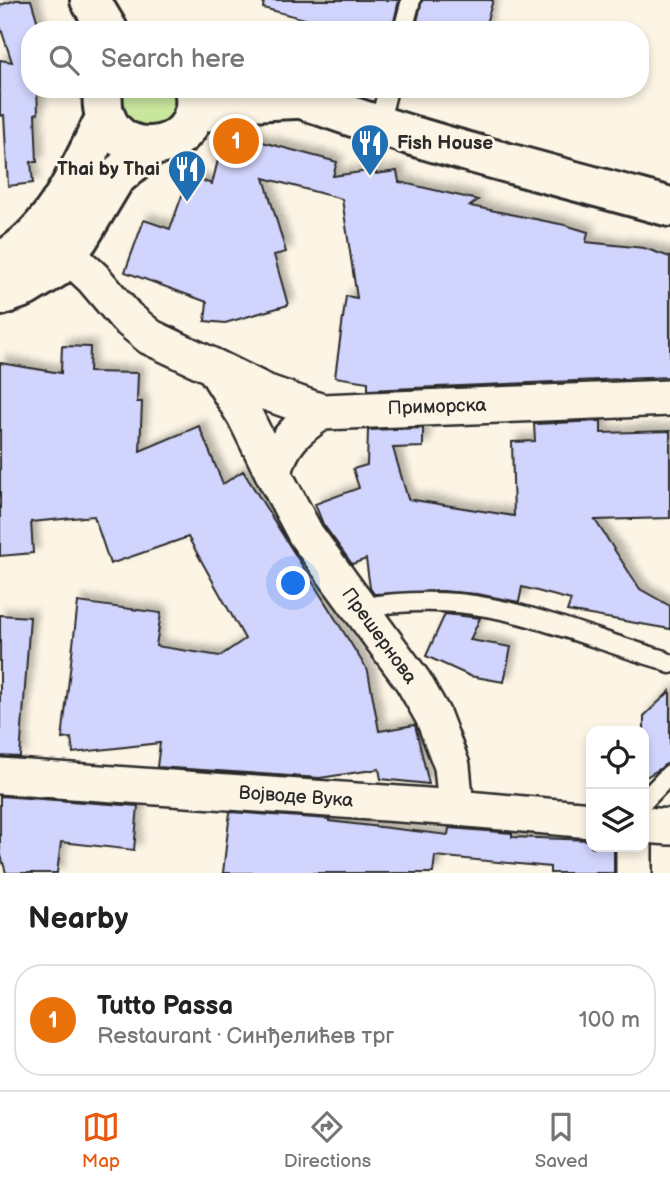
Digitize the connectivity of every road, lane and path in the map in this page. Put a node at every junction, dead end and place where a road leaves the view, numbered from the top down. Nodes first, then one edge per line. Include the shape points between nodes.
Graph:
1 (90, 0) edge
2 (411, 0) edge
3 (103, 21) edge
4 (405, 21) edge
5 (264, 98) edge
6 (316, 98) edge
7 (194, 102) edge
8 (104, 103) edge
9 (383, 107) edge
10 (151, 147) junction
11 (670, 207) edge
12 (67, 254) junction
13 (0, 262) edge
14 (0, 296) edge
15 (214, 367) junction
16 (670, 398) edge
17 (322, 412) junction
18 (274, 475) junction
19 (359, 608) junction
20 (670, 664) edge
21 (670, 774) edge
22 (0, 776) edge
23 (649, 796) edge
24 (456, 808) junction
25 (586, 820) edge
26 (649, 825) edge
27 (670, 827) edge
28 (634, 852) edge
29 (634, 873) edge

1 - 3 street
2 - 4 lane
5 - 7 street
6 - 9 street
7 - 10 street via 183,133
8 - 10 street via 111,129 133,145
8 - 13 street via 66,194 29,243
9 - 11 street
10 - 12 street via 115,178
12 - 14 street via 56,268
12 - 15 street via 150,337
15 - 17 street, Приморска
15 - 18 street, Прешернова
16 - 17 street, Приморска
17 - 18 street via 288,439
18 - 19 street, Прешернова via 306,534
19 - 20 lane via 417,601 492,608
19 - 24 street, Прешернова via 433,716 452,766
21 - 23 lane
22 - 24 street, Војводе Вука
24 - 25 street, Војводе Вука
26 - 27 street
28 - 29 street

